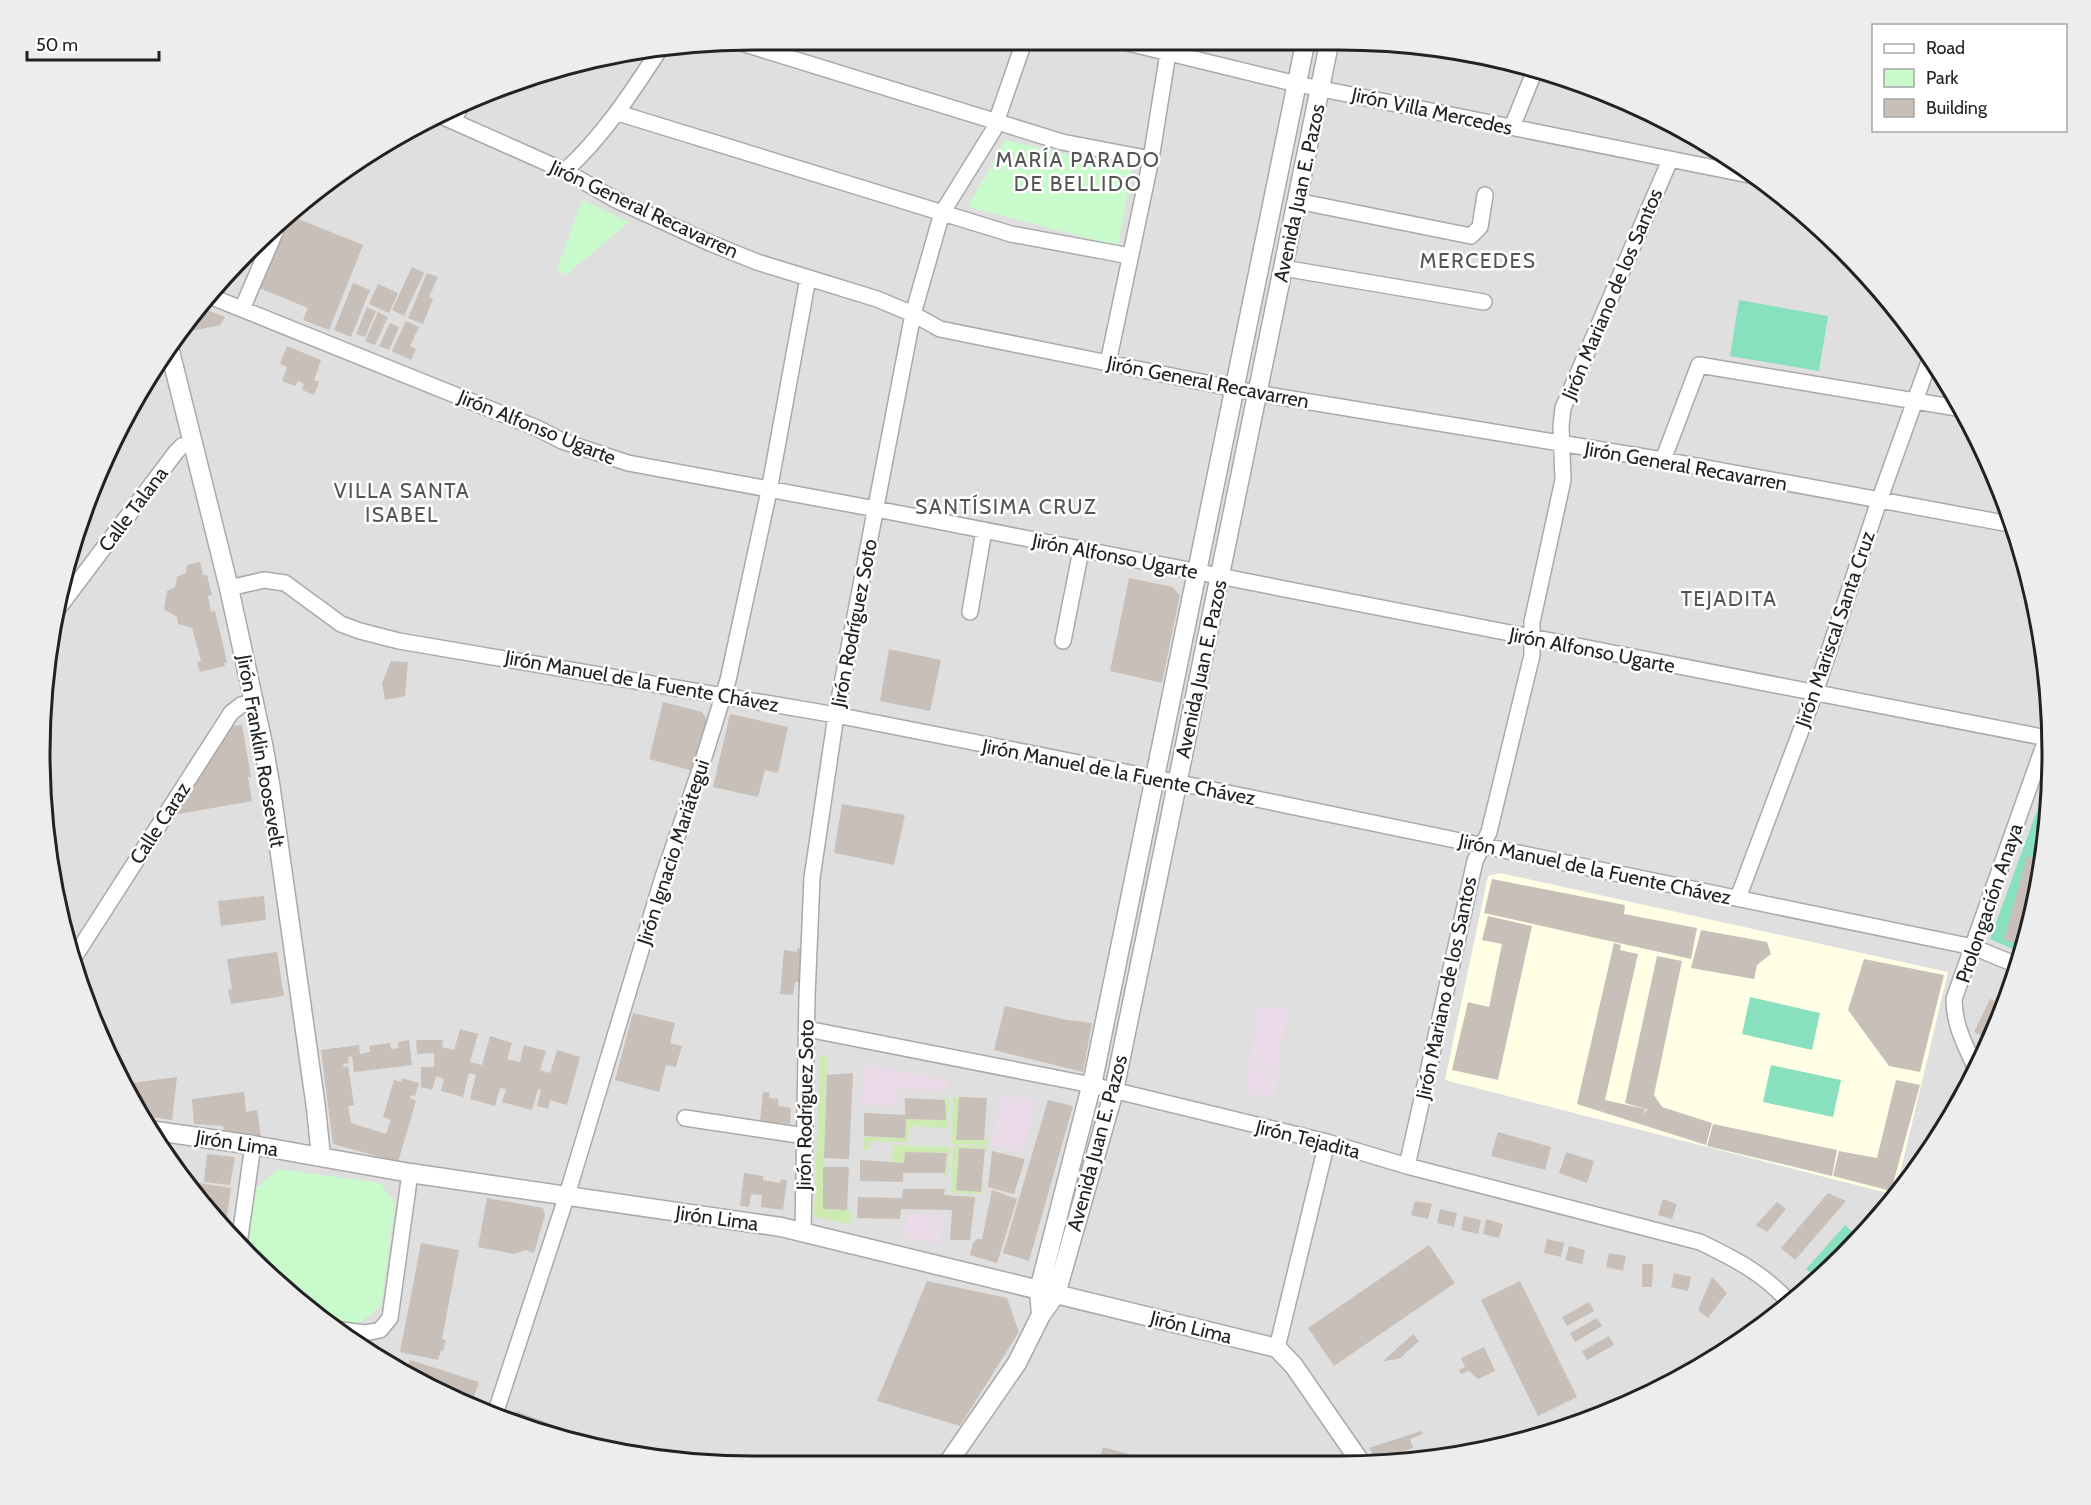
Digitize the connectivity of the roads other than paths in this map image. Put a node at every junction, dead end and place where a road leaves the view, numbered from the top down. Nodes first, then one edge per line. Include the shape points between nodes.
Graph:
1 (765, 50) edge
2 (1021, 50) edge
3 (1156, 50) edge
4 (1304, 50) edge
5 (1328, 50) edge
6 (1168, 53) junction
7 (654, 57) edge
8 (1533, 77) edge
9 (1297, 84) junction
10 (1321, 88) junction
11 (618, 113) junction
12 (448, 119) edge
13 (998, 121) junction
14 (1512, 127) junction
15 (1151, 159) junction
16 (1670, 160) junction
17 (565, 171) junction
18 (1735, 172) edge
19 (1485, 195) dead end
20 (1297, 201) junction
21 (942, 213) junction
22 (272, 240) edge
23 (1130, 256) junction
24 (1283, 268) junction
25 (808, 278) junction
26 (216, 299) edge
27 (1484, 302) dead end
28 (242, 309) junction
29 (913, 314) junction
30 (171, 357) edge
31 (1108, 363) junction
32 (1927, 368) edge
33 (1235, 389) junction
34 (1256, 393) junction
35 (1914, 402) junction
36 (1950, 407) edge
37 (192, 442) junction
38 (1561, 444) junction
39 (1663, 460) junction
40 (769, 491) junction
41 (1879, 501) junction
42 (876, 509) junction
43 (2002, 523) edge
44 (984, 530) junction
45 (1081, 550) junction
46 (1196, 573) junction
47 (1220, 577) junction
48 (229, 588) junction
49 (68, 591) edge
50 (970, 612) dead end
51 (1533, 639) junction
52 (1063, 641) dead end
53 (1815, 693) junction
54 (723, 694) junction
55 (255, 703) junction
56 (836, 715) junction
57 (2041, 735) edge
58 (2042, 753) edge
59 (1155, 778) junction
60 (1177, 783) junction
61 (1482, 846) junction
62 (1738, 898) junction
63 (1973, 947) junction
64 (78, 951) edge
65 (2009, 962) edge
66 (807, 1029) junction
67 (1971, 1058) edge
68 (1092, 1084) junction
69 (1114, 1091) junction
70 (685, 1118) dead end
71 (161, 1132) edge
72 (805, 1136) junction
73 (1327, 1142) junction
74 (253, 1145) junction
75 (321, 1157) junction
76 (1407, 1166) junction
77 (410, 1173) junction
78 (567, 1195) junction
79 (803, 1232) junction
80 (240, 1234) edge
81 (1048, 1292) junction
82 (1784, 1296) edge
83 (355, 1332) edge
84 (1277, 1348) junction
85 (497, 1407) edge
86 (1356, 1455) edge
87 (953, 1456) edge

1 - 13 street
2 - 13 street, Jirón Rodríguez Soto
3 - 6 street, Jirón Villa Mercedes
4 - 9 street, Avenida Juan E. Pazos
5 - 10 street, Avenida Juan E. Pazos
6 - 9 street, Jirón Villa Mercedes
6 - 15 street
7 - 11 street
8 - 14 street
9 - 10 street, Jirón Villa Mercedes
9 - 33 street, Avenida Juan E. Pazos
10 - 14 street, Jirón Villa Mercedes
10 - 20 street, Avenida Juan E. Pazos
11 - 17 street
11 - 21 street
12 - 17 street, Jirón General Recavarren
13 - 15 street via 1062,142
13 - 21 street, Jirón Rodríguez Soto
14 - 16 street, Jirón Villa Mercedes
15 - 23 street
16 - 18 street, Jirón Villa Mercedes
16 - 38 street, Jirón Mariano de los Santos via 1563,408
17 - 25 street, Jirón General Recavarren via 665,224 757,262
19 - 20 street via 1480,227 1471,236
20 - 24 street, Avenida Juan E. Pazos
21 - 23 street via 1011,234
21 - 29 street, Jirón Rodríguez Soto
22 - 28 street
23 - 31 street
24 - 27 street
24 - 34 street, Avenida Juan E. Pazos
25 - 29 street, Jirón General Recavarren
25 - 40 street, Jirón Ignacio Mariátegui
26 - 28 street, Jirón Alfonso Ugarte
28 - 40 street, Jirón Alfonso Ugarte via 593,452 628,463
29 - 31 street, Jirón General Recavarren via 940,329
29 - 42 street, Jirón Rodríguez Soto
30 - 37 street, Jirón Franklin Roosevelt
31 - 33 street, Jirón General Recavarren
32 - 35 street, Jirón Mariscal Santa Cruz
33 - 34 street, Jirón General Recavarren
33 - 46 street, Avenida Juan E. Pazos
34 - 38 street, Jirón General Recavarren
34 - 47 street, Avenida Juan E. Pazos
35 - 36 street
35 - 39 street via 1699,365
35 - 41 street, Jirón Mariscal Santa Cruz
37 - 48 street, Jirón Franklin Roosevelt
37 - 49 street, Calle Talana via 176,452
38 - 39 street, Jirón General Recavarren
38 - 51 street, Jirón Mariano de los Santos via 1563,480 1532,622
39 - 41 street, Jirón General Recavarren
40 - 42 street, Jirón Alfonso Ugarte
40 - 54 street, Jirón Ignacio Mariátegui
41 - 43 street, Jirón General Recavarren
41 - 53 street, Jirón Mariscal Santa Cruz
42 - 44 street, Jirón Alfonso Ugarte
42 - 56 street, Jirón Rodríguez Soto
44 - 45 street, Jirón Alfonso Ugarte
44 - 50 street
45 - 46 street, Jirón Alfonso Ugarte
45 - 52 street
46 - 47 street, Jirón Alfonso Ugarte
46 - 59 street, Avenida Juan E. Pazos
47 - 51 street, Jirón Alfonso Ugarte
47 - 60 street, Avenida Juan E. Pazos
48 - 54 street, Jirón Manuel de la Fuente Chávez via 264,580 285,583 341,624 360,632
48 - 55 street, Jirón Franklin Roosevelt
51 - 53 street, Jirón Alfonso Ugarte
51 - 61 street, Jirón Mariano de los Santos via 1503,777
53 - 57 street, Jirón Alfonso Ugarte
53 - 62 street, Jirón Mariscal Santa Cruz
54 - 56 street, Jirón Manuel de la Fuente Chávez
54 - 78 street, Jirón Ignacio Mariátegui
55 - 64 street, Calle Caraz via 242,705 231,713
55 - 75 street, Jirón Franklin Roosevelt via 270,783
56 - 59 street, Jirón Manuel de la Fuente Chávez
56 - 66 street, Jirón Rodríguez Soto via 812,878
58 - 63 street, Prolongación Anaya
59 - 60 street, Jirón Manuel de la Fuente Chávez
59 - 68 street, Avenida Juan E. Pazos
60 - 61 street, Jirón Manuel de la Fuente Chávez
60 - 69 street, Avenida Juan E. Pazos
61 - 62 street, Jirón Manuel de la Fuente Chávez
61 - 76 street, Jirón Mariano de los Santos via 1474,861
62 - 63 street, Jirón Manuel de la Fuente Chávez
63 - 65 street, Jirón Manuel de la Fuente Chávez
63 - 67 street, Prolongación Anaya via 1954,999 1958,1030
66 - 68 street, Jirón Tejadita
66 - 72 street, Jirón Rodríguez Soto
68 - 69 street, Jirón Tejadita
68 - 81 street, Avenida Juan E. Pazos
69 - 73 street, Jirón Tejadita
69 - 81 street, Avenida Juan E. Pazos
70 - 72 street
71 - 74 street, Jirón Lima
72 - 79 street, Jirón Rodríguez Soto
73 - 76 street, Jirón Tejadita
73 - 84 street
74 - 75 street, Jirón Lima
74 - 80 street
75 - 77 street, Jirón Lima
76 - 82 street, Jirón Tejadita via 1700,1242 1741,1261
77 - 78 street, Jirón Lima
77 - 83 street via 390,1318 380,1330
78 - 79 street, Jirón Lima
78 - 85 street, Jirón Ignacio Mariátegui
79 - 81 street, Jirón Lima
81 - 84 street, Jirón Lima
81 - 87 street via 1017,1363
84 - 86 street via 1294,1365

